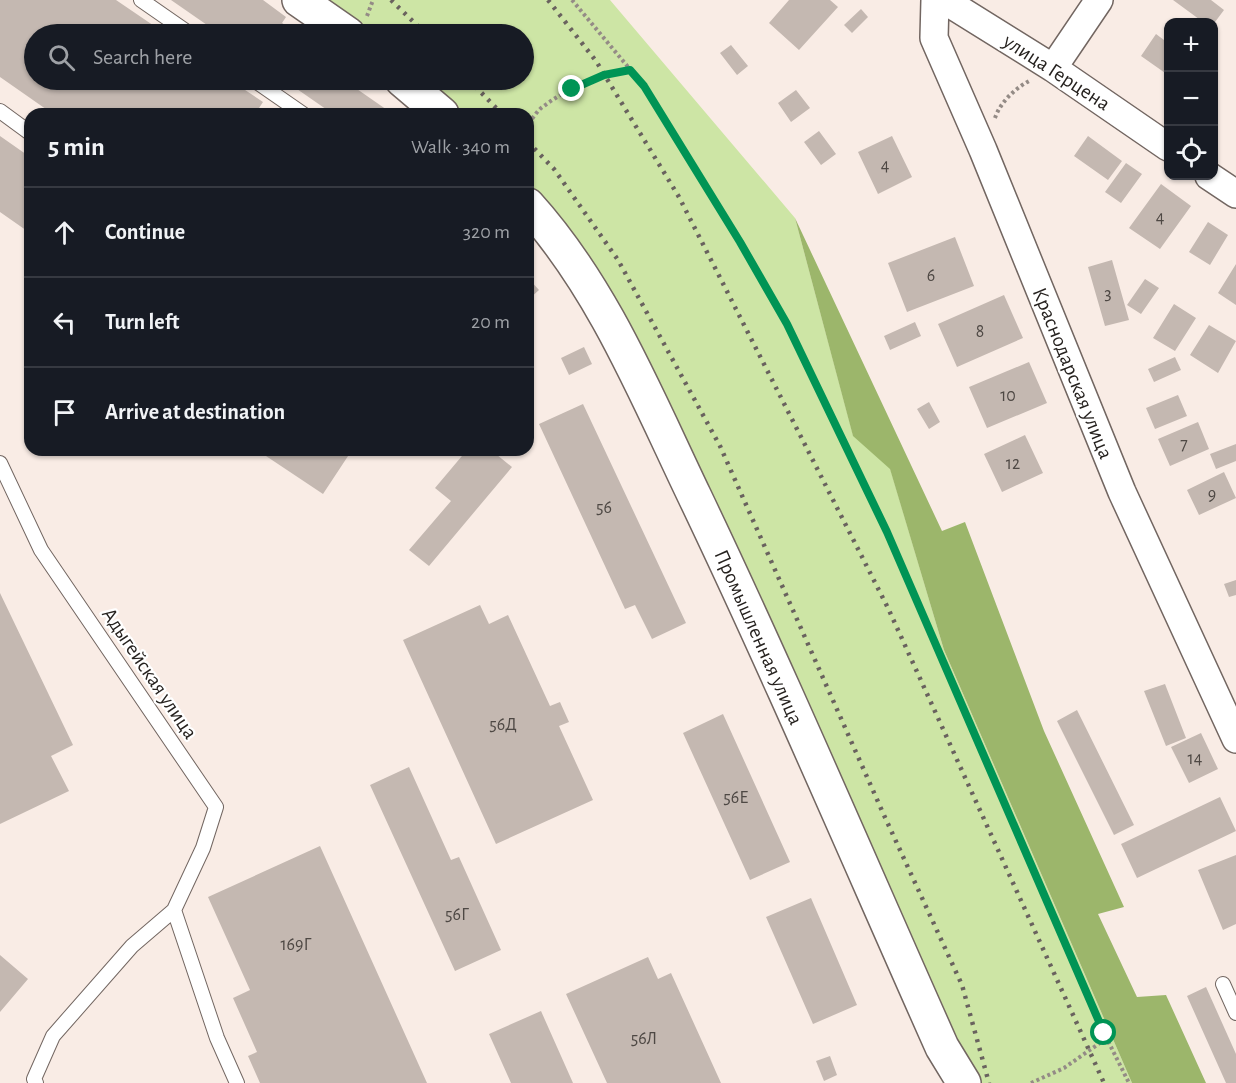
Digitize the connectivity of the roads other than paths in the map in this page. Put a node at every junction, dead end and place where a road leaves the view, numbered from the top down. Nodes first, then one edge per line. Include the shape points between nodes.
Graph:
1 (141, 0) edge
2 (299, 0) edge
3 (935, 0) edge
4 (944, 0) edge
5 (1099, 0) edge
6 (176, 24) edge
7 (334, 24) edge
8 (1053, 68) junction
9 (268, 90) edge
10 (411, 90) edge
11 (294, 108) edge
12 (427, 108) edge
13 (0, 111) edge
14 (24, 129) edge
15 (1164, 144) edge
16 (1215, 180) edge
17 (1236, 194) edge
18 (534, 212) edge
19 (0, 463) edge
20 (1236, 738) edge
21 (174, 910) junction
22 (1223, 984) dead end
23 (1236, 1013) edge
24 (950, 1067) edge
25 (36, 1083) edge
26 (237, 1083) edge

1 - 6 lane
2 - 7 street
3 - 20 street, Краснодарская улица via 934,38 1122,492
4 - 8 street, улица Герцена
5 - 8 street
8 - 15 street, улица Герцена
9 - 11 lane
10 - 12 street
13 - 14 lane
16 - 17 street
18 - 24 street, Промышленная улица via 550,229 615,329 733,577
19 - 21 lane, Адыгейская улица via 41,550 216,807 203,848
21 - 25 lane, Адыгейская улица via 132,946 53,1036 34,1079
21 - 26 lane via 217,1038
22 - 23 lane

